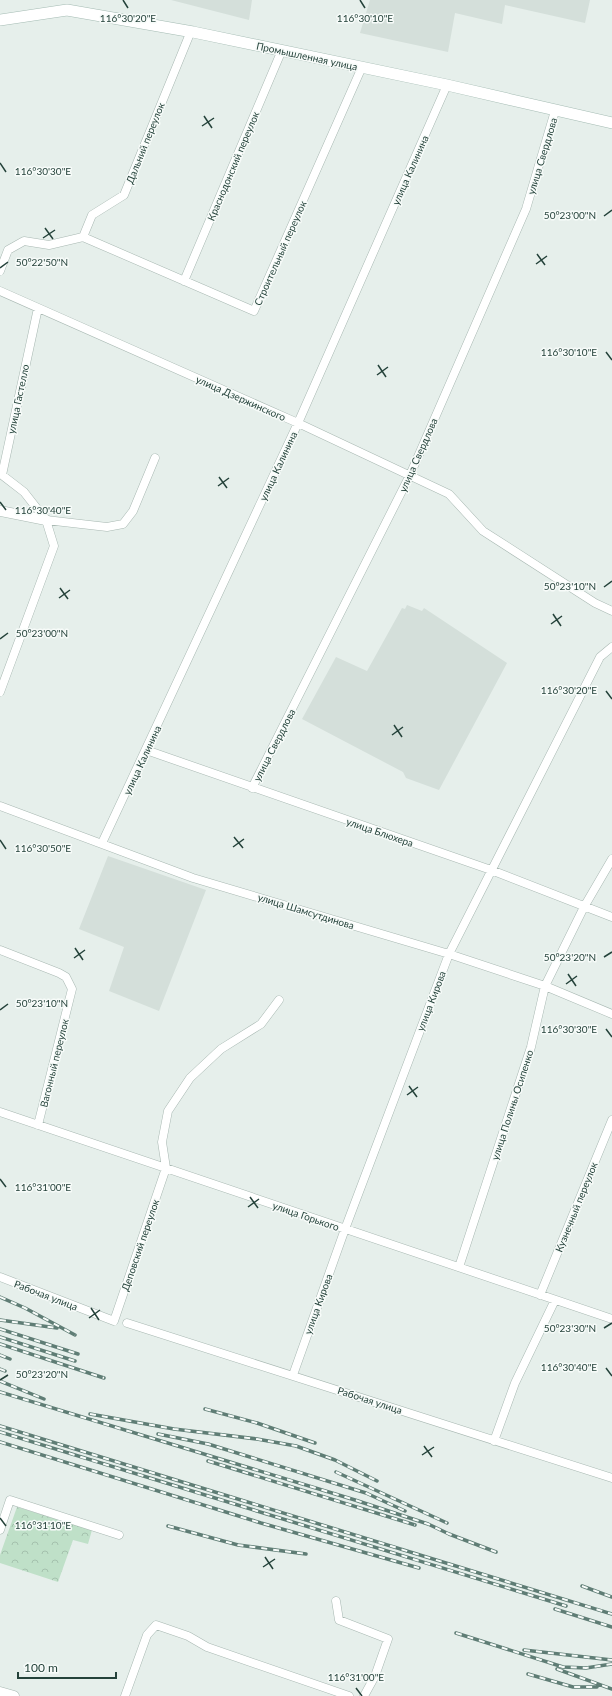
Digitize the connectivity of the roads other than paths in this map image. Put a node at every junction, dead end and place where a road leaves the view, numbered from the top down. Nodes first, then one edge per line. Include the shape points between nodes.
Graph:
1 (0, 20) edge
2 (191, 31) junction
3 (282, 50) junction
4 (362, 67) junction
5 (448, 85) junction
6 (555, 111) junction
7 (612, 123) edge
8 (83, 237) junction
9 (0, 271) edge
10 (184, 281) junction
11 (0, 291) edge
12 (38, 308) junction
13 (298, 424) junction
14 (156, 458) dead end
15 (410, 475) junction
16 (0, 511) edge
17 (46, 520) junction
18 (612, 611) edge
19 (612, 647) edge
20 (0, 692) edge
21 (146, 750) junction
22 (252, 788) junction
23 (0, 806) edge
24 (102, 843) junction
25 (612, 859) edge
26 (491, 870) junction
27 (584, 907) junction
28 (612, 916) edge
29 (0, 950) edge
30 (449, 954) junction
31 (545, 986) junction
32 (279, 1000) dead end
33 (612, 1014) edge
34 (0, 1112) edge
35 (612, 1120) edge
36 (38, 1125) junction
37 (166, 1168) junction
38 (345, 1229) junction
39 (459, 1267) junction
40 (0, 1277) edge
41 (540, 1295) junction
42 (555, 1300) junction
43 (612, 1319) edge
44 (114, 1321) joint
45 (127, 1323) dead end
46 (293, 1375) junction
47 (494, 1441) junction
48 (612, 1478) edge
49 (0, 1530) edge
50 (119, 1535) dead end
51 (336, 1601) dead end
52 (0, 1692) edge
53 (14, 1696) edge
54 (125, 1696) edge
55 (349, 1696) edge
56 (364, 1696) edge

1 - 2 main road, Промышленная улица via 67,10
2 - 3 main road, Промышленная улица
2 - 8 street, Дальний переулок via 124,195 92,215
3 - 4 main road, Промышленная улица
3 - 10 street, Краснодонский переулок
4 - 5 main road, Промышленная улица
4 - 10 street, Строительный переулок via 254,312
5 - 6 main road, Промышленная улица
5 - 13 street, улица Калинина
6 - 7 main road, Промышленная улица
6 - 15 street, улица Свердлова via 526,209
8 - 9 street via 49,245 24,241 8,250
8 - 10 street, Строительный переулок
11 - 12 street, улица Дзержинского
12 - 13 street, улица Дзержинского
12 - 17 street, улица Гастелло via 2,475 24,492
13 - 15 street, улица Дзержинского
13 - 21 street, улица Калинина
14 - 17 street via 133,511 123,524 107,527
15 - 18 street, улица Дзержинского via 449,494 484,531 595,603
15 - 22 street, улица Свердлова
16 - 17 street
17 - 20 street, улица Гастелло via 54,546
19 - 26 street, улица Кирова via 600,657
21 - 22 street, улица Блюхера
21 - 24 street, улица Калинина
22 - 26 street, улица Блюхера
23 - 24 street, улица Шамсутдинова
24 - 30 street, улица Шамсутдинова via 193,878
25 - 27 street, улица Полины Осипенко
26 - 27 street, улица Блюхера
26 - 30 street, улица Кирова
27 - 28 street, улица Блюхера
27 - 31 street, улица Полины Осипенко
29 - 36 street, Вагонный переулок via 59,972 72,989
30 - 31 street, улица Шамсутдинова
30 - 38 street, улица Кирова
31 - 33 street, улица Шамсутдинова
31 - 39 street, улица Полины Осипенко via 531,1047
32 - 37 street via 261,1024 221,1049 190,1078 168,1111 162,1142
34 - 36 street, улица Горького
35 - 41 street, Кузнечный переулок
36 - 37 street, улица Горького
37 - 38 street, улица Горького
37 - 44 street, Деповский переулок
38 - 39 street, улица Горького
38 - 46 street, улица Кирова
39 - 41 street, улица Горького
40 - 44 street, Рабочая улица
41 - 42 street, улица Горького
42 - 43 street, улица Горького
42 - 47 street via 515,1383
45 - 46 street, Рабочая улица
46 - 47 street, Рабочая улица
47 - 48 street, Рабочая улица
49 - 50 street via 10,1500
51 - 56 street via 339,1620 388,1639 375,1676
52 - 53 street
54 - 55 street via 147,1634 156,1625 188,1636 207,1647

